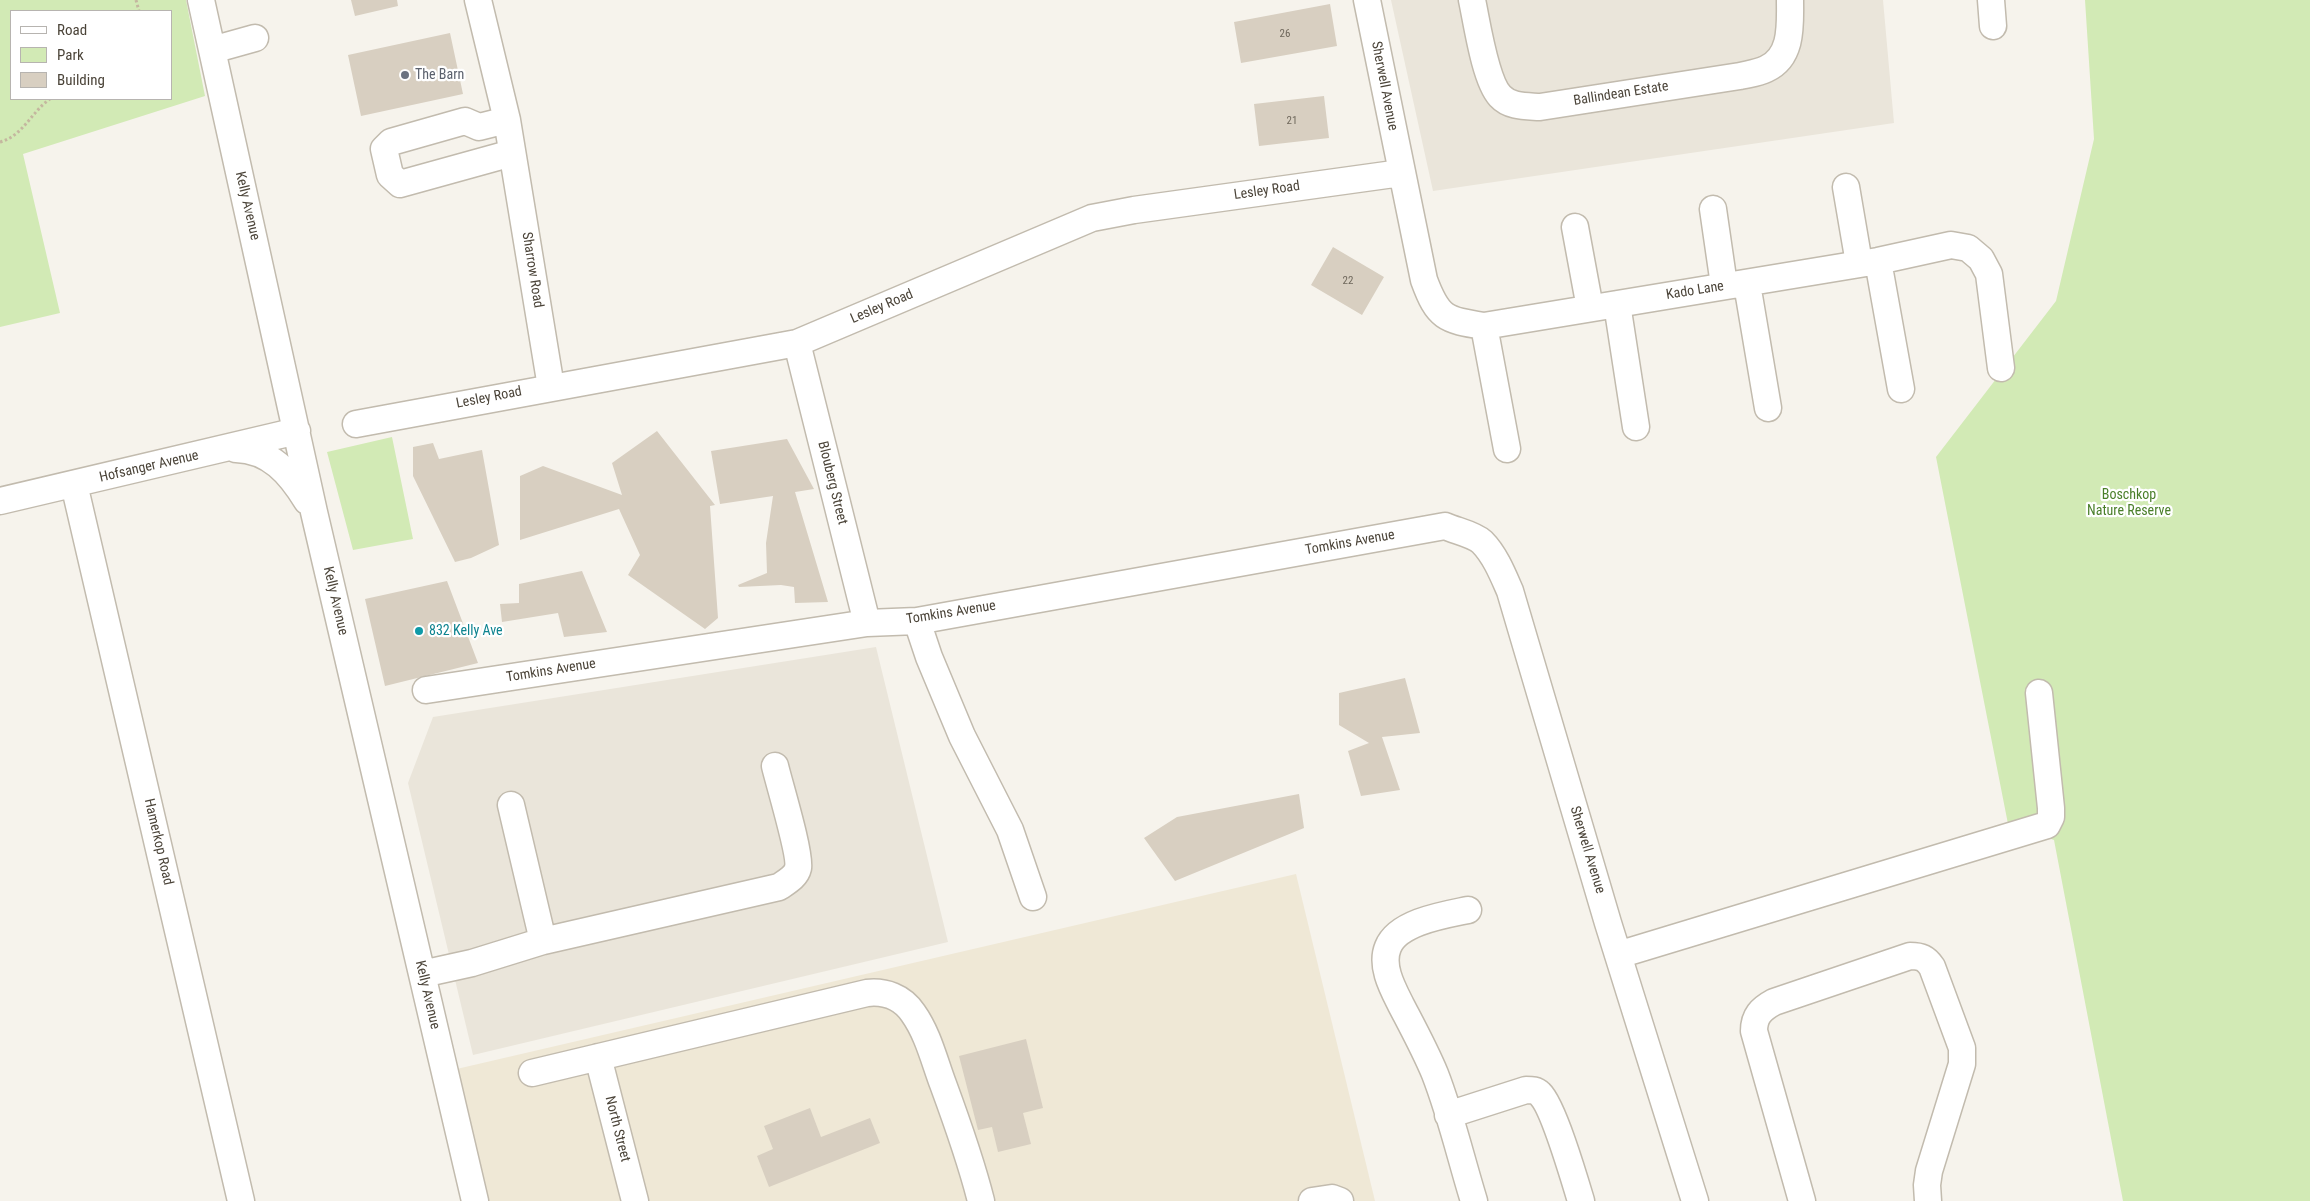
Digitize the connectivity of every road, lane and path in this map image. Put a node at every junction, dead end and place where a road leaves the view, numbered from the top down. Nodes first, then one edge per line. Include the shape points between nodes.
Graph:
1 (201, 0) edge
2 (478, 0) edge
3 (1367, 0) edge
4 (1472, 0) edge
5 (1790, 0) edge
6 (1991, 0) edge
7 (1993, 26) dead end
8 (255, 38) dead end
9 (212, 50) junction
10 (49, 100) edge
11 (507, 120) junction
12 (465, 121) junction
13 (0, 142) edge
14 (512, 153) junction
15 (480, 162) junction
16 (1401, 172) junction
17 (1846, 187) dead end
18 (1713, 209) dead end
19 (1575, 227) dead end
20 (1869, 262) junction
21 (1736, 284) junction
22 (1617, 304) junction
23 (1590, 308) junction
24 (1484, 326) junction
25 (796, 343) junction
26 (2001, 368) dead end
27 (551, 386) junction
28 (1901, 389) dead end
29 (1768, 408) dead end
30 (356, 424) dead end
31 (1636, 427) dead end
32 (297, 432) junction
33 (228, 448) junction
34 (1508, 449) dead end
35 (74, 484) junction
36 (0, 501) edge
37 (314, 512) junction
38 (1445, 526) joint
39 (917, 621) junction
40 (867, 623) junction
41 (426, 690) dead end
42 (2039, 693) dead end
43 (775, 766) dead end
44 (511, 805) dead end
45 (1033, 897) dead end
46 (1468, 910) dead end
47 (543, 941) junction
48 (1618, 955) junction
49 (422, 974) junction
50 (598, 1056) junction
51 (532, 1073) dead end
52 (1448, 1116) junction
53 (241, 1201) edge
54 (475, 1201) edge
55 (635, 1201) edge
56 (981, 1201) edge
57 (1312, 1201) edge
58 (1340, 1201) edge
59 (1474, 1201) edge
60 (1581, 1201) edge
61 (1695, 1201) edge
62 (1802, 1201) edge
63 (1928, 1201) edge

1 - 9 street, Kelly Avenue
2 - 11 street, Sharrow Road
3 - 16 street, Sherwell Avenue
4 - 5 street, Ballindean Estate via 1491,82 1501,97 1517,106 1540,107 1767,69 1781,58 1787,47
6 - 7 street
8 - 9 street
9 - 32 street, Kelly Avenue
10 - 13 path via 18,132
11 - 12 street via 479,127
11 - 14 street, Sharrow Road
12 - 15 street
12 - 15 street via 386,145 390,175 400,184
14 - 15 street
14 - 27 street, Sharrow Road
16 - 24 street, Kado Lane via 1432,303 1444,316
16 - 25 street, Lesley Road via 1092,218
17 - 20 street
18 - 21 street
19 - 23 street
20 - 21 street, Kado Lane
20 - 26 street, Kado Lane via 1951,244 1968,248 1981,259 1989,274
20 - 28 street
21 - 22 street, Kado Lane
21 - 29 street
22 - 23 street, Kado Lane
22 - 31 street
23 - 24 street, Kado Lane
24 - 34 street
25 - 27 street, Lesley Road
25 - 40 street, Blouberg Street
27 - 30 street, Lesley Road
32 - 33 street, Hofsanger Avenue
32 - 37 street, Kelly Avenue
33 - 35 street, Hofsanger Avenue
33 - 37 street via 248,449 284,468
35 - 36 street, Hofsanger Avenue
35 - 53 street, Hamerkop Road
37 - 49 street, Kelly Avenue
38 - 39 street, Tomkins Avenue
38 - 48 street, Sherwell Avenue via 1482,542 1510,591
39 - 40 street, Tomkins Avenue
39 - 45 street via 962,736 1010,830
40 - 41 street, Tomkins Avenue
42 - 48 street via 2051,808 2047,825
43 - 47 street via 796,850 798,868 791,879 779,887
44 - 47 street
46 - 52 street via 1416,923 1398,934 1388,947 1386,959 1393,990 1424,1048
47 - 49 street via 472,963
48 - 61 street, Sherwell Avenue
49 - 54 street, Kelly Avenue
50 - 51 street
50 - 55 street, North Street
50 - 56 street via 867,992 886,993 913,1012 925,1035
52 - 59 street
52 - 60 street via 1526,1090 1535,1090 1545,1100 1572,1168
57 - 58 street via 1332,1198
62 - 63 street via 1754,1031 1754,1021 1764,1007 1774,1002 1915,956 1927,960 1932,967 1962,1048 1962,1064 1928,1171

